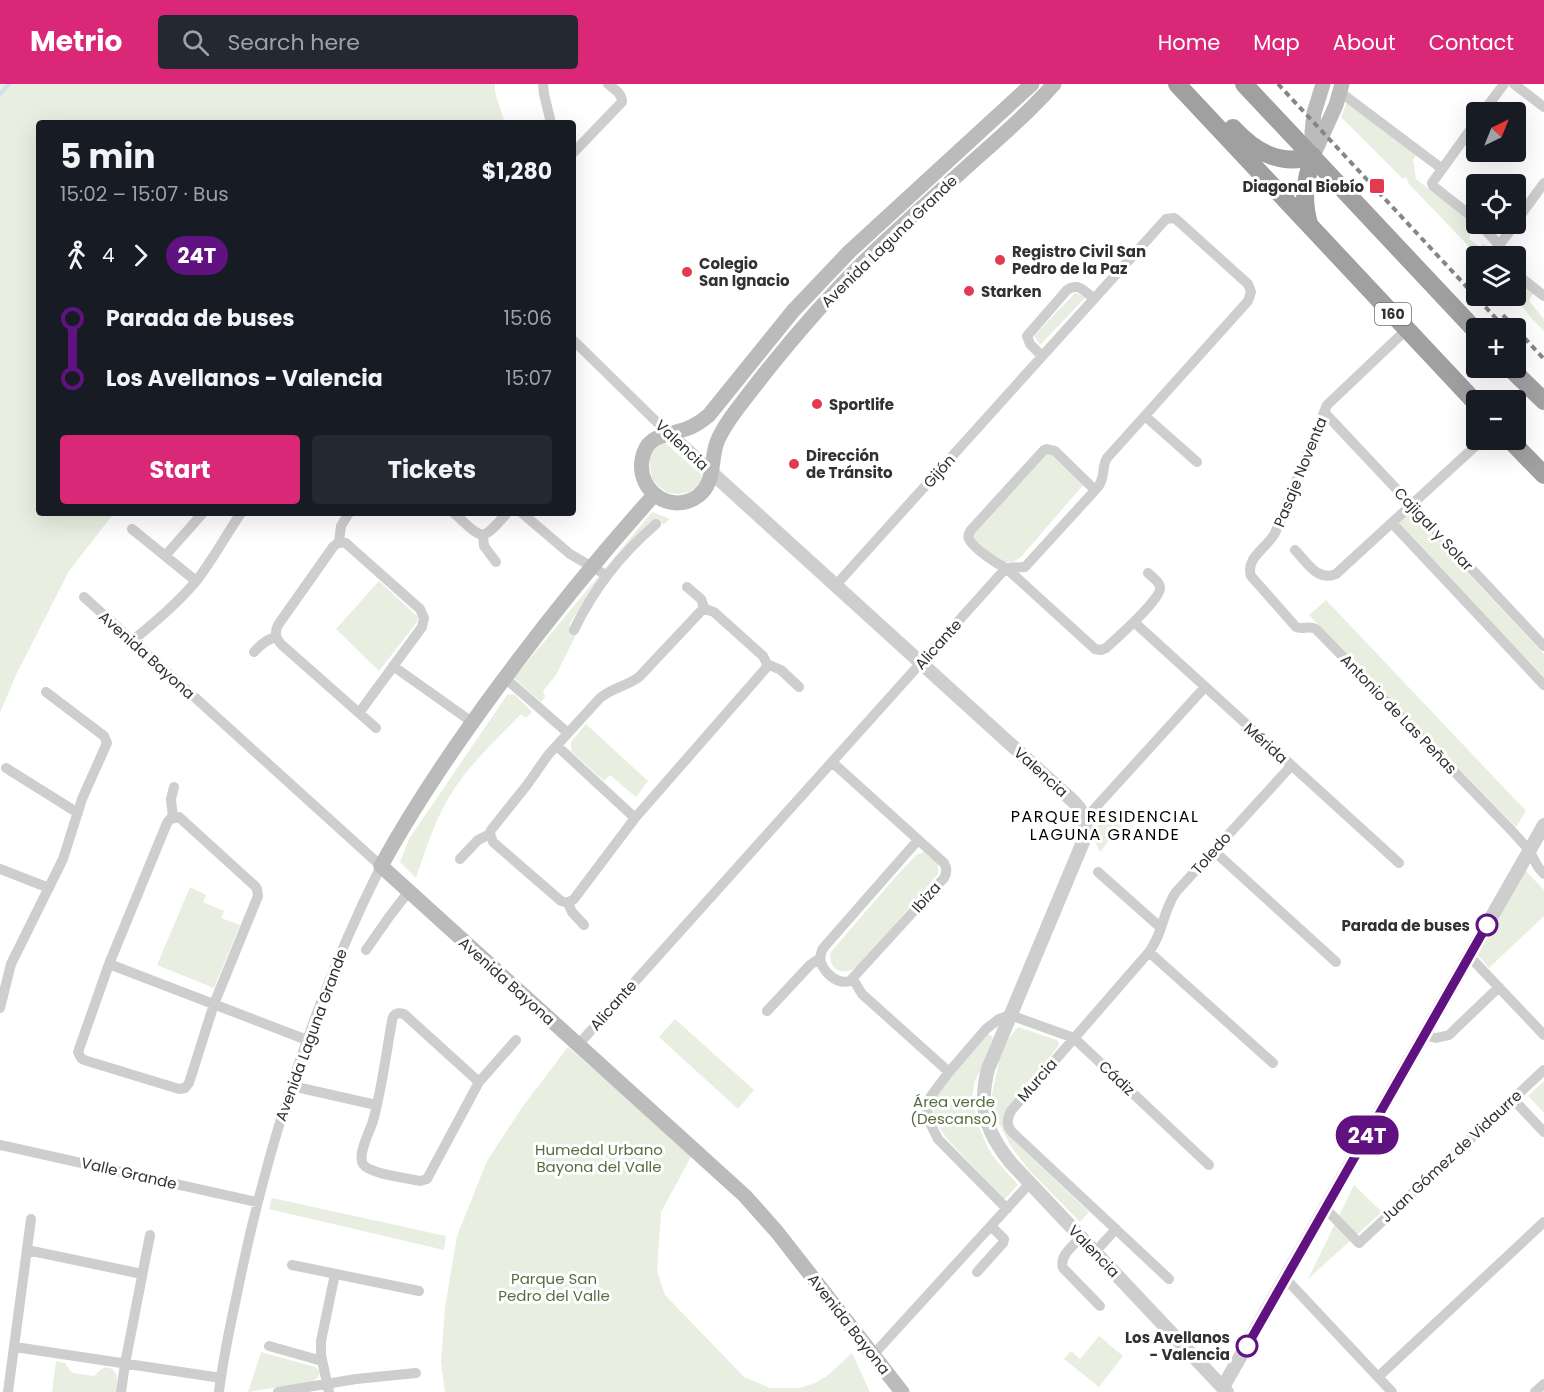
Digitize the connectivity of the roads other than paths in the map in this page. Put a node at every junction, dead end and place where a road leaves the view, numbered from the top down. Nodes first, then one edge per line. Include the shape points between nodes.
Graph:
1 (543, 84) edge
2 (608, 84) edge
3 (1032, 84) edge
4 (1054, 84) edge
5 (1177, 84) edge
6 (1191, 84) edge
7 (1244, 84) edge
8 (1323, 84) edge
9 (1504, 84) edge
10 (1514, 84) edge
11 (1341, 88) edge
12 (1490, 102) edge
13 (1544, 107) edge
14 (550, 120) edge
15 (1466, 135) edge
16 (576, 150) edge
17 (1313, 156) junction
18 (1441, 168) junction
19 (1544, 183) edge
20 (1526, 208) edge
21 (1466, 212) edge
22 (1310, 226) junction
23 (1211, 250) joint
24 (1526, 282) edge
25 (1544, 296) edge
26 (1094, 299) junction
27 (1466, 320) edge
28 (1407, 329) junction
29 (576, 343) edge
30 (1042, 356) junction
31 (1520, 378) edge
32 (1466, 392) edge
33 (1544, 401) edge
34 (1323, 412) junction
35 (1146, 416) junction
36 (668, 433) junction
37 (1471, 450) edge
38 (1520, 450) edge
39 (1197, 462) dead end
40 (712, 474) junction
41 (1544, 475) edge
42 (1095, 490) junction
43 (654, 495) junction
44 (1412, 504) junction
45 (200, 516) edge
46 (239, 516) edge
47 (347, 516) edge
48 (457, 516) edge
49 (504, 516) edge
50 (526, 516) edge
51 (1392, 523) junction
52 (656, 524) dead end
53 (132, 529) dead end
54 (483, 536) junction
55 (339, 542) junction
56 (1295, 550) dead end
57 (165, 556) junction
58 (496, 562) dead end
59 (591, 567) junction
60 (1006, 568) junction
61 (1249, 568) joint
62 (1148, 573) dead end
63 (606, 575) junction
64 (196, 581) junction
65 (835, 586) junction
66 (687, 587) dead end
67 (84, 597) dead end
68 (705, 610) junction
69 (1134, 622) junction
70 (574, 630) dead end
71 (276, 637) junction
72 (132, 641) junction
73 (1544, 646) edge
74 (254, 652) dead end
75 (920, 663) junction
76 (767, 664) junction
77 (393, 666) junction
78 (505, 678) junction
79 (1544, 685) edge
80 (799, 687) dead end
81 (1204, 687) junction
82 (46, 692) dead end
83 (359, 713) junction
84 (472, 722) junction
85 (376, 728) dead end
86 (568, 733) junction
87 (557, 746) junction
88 (832, 762) junction
89 (1291, 766) junction
90 (6, 768) dead end
91 (174, 787) dead end
92 (78, 813) junction
93 (173, 818) junction
94 (634, 818) junction
95 (1085, 819) junction
96 (1544, 825) edge
97 (490, 834) junction
98 (918, 840) junction
99 (1529, 850) junction
100 (1214, 851) junction
101 (460, 859) dead end
102 (1399, 863) dead end
103 (381, 866) junction
104 (0, 869) edge
105 (1098, 873) dead end
106 (1544, 874) edge
107 (49, 888) junction
108 (409, 891) junction
109 (568, 903) junction
110 (584, 925) dead end
111 (1161, 928) junction
112 (366, 950) dead end
113 (1149, 952) junction
114 (1469, 956) junction
115 (820, 958) junction
116 (1336, 962) dead end
117 (5, 963) edge
118 (109, 964) junction
119 (853, 979) junction
120 (1499, 987) junction
121 (214, 1004) junction
122 (0, 1008) edge
123 (767, 1011) dead end
124 (1010, 1015) junction
125 (1424, 1035) junction
126 (1544, 1035) edge
127 (1074, 1038) junction
128 (307, 1040) junction
129 (516, 1040) dead end
130 (578, 1045) junction
131 (1273, 1063) dead end
132 (1544, 1070) edge
133 (949, 1072) junction
134 (479, 1082) junction
135 (292, 1086) junction
136 (1513, 1099) junction
137 (376, 1105) junction
138 (1544, 1132) edge
139 (0, 1145) edge
140 (1209, 1165) dead end
141 (1030, 1184) junction
142 (257, 1202) junction
143 (1325, 1208) junction
144 (1007, 1209) junction
145 (31, 1219) dead end
146 (1544, 1221) edge
147 (991, 1226) junction
148 (1116, 1229) junction
149 (150, 1235) dead end
150 (1081, 1237) junction
151 (27, 1250) junction
152 (1095, 1252) junction
153 (292, 1265) dead end
154 (977, 1272) dead end
155 (142, 1274) junction
156 (334, 1274) junction
157 (1285, 1278) junction
158 (1169, 1279) dead end
159 (419, 1291) dead end
160 (1100, 1306) dead end
161 (268, 1346) dead end
162 (15, 1347) junction
163 (873, 1355) junction
164 (322, 1361) junction
165 (124, 1364) junction
166 (416, 1373) dead end
167 (1378, 1377) junction
168 (220, 1378) junction
169 (1544, 1384) edge
170 (328, 1388) edge
171 (1225, 1390) edge
172 (8, 1392) edge
173 (121, 1392) edge
174 (219, 1392) edge
175 (278, 1392) edge
176 (902, 1392) edge
177 (1392, 1392) edge
178 (1535, 1392) edge

1 - 14 street
2 - 16 street via 622,96 622,102
3 - 36 main road, Avenida Laguna Grande via 834,266 709,415 694,426
4 - 40 main road, Avenida Laguna Grande via 864,261 794,337 722,432 714,451
5 - 22 highway, 160
6 - 17 highway via 1244,140 1259,150 1290,160
7 - 17 highway
8 - 17 main road via 1314,113
9 - 12 street
10 - 13 street
11 - 17 main road
11 - 18 street
15 - 18 street
17 - 22 highway via 1304,189
17 - 27 highway
18 - 21 street via 1432,180 1433,186
19 - 20 street
22 - 28 highway, 160
23 - 26 street, Gijón via 1177,220 1166,219
23 - 35 street, Alicante via 1248,284 1248,302
24 - 25 street
26 - 30 street, Gijón
26 - 30 street via 1079,287 1067,290 1028,336
28 - 32 highway, 160
28 - 34 street, Pasaje Noventa
29 - 36 street, Valencia
30 - 65 street, Gijón
31 - 33 highway
34 - 44 street, Cajigal y Solar
34 - 61 street, Pasaje Noventa via 1275,533
35 - 39 street
35 - 42 street, Alicante via 1107,458 1102,481
36 - 40 street, Valencia
36 - 43 main road, Avenida Laguna Grande via 648,445 642,460 645,483
37 - 44 street
38 - 41 highway
40 - 43 main road, Avenida Laguna Grande via 704,491 688,501 667,502
40 - 65 street, Valencia
42 - 60 street, Alicante via 1025,567
42 - 60 street via 1054,451 1044,450 970,532 971,542
43 - 59 main road, Avenida Laguna Grande
44 - 51 street
44 - 73 street, Cajigal y Solar
45 - 57 street
46 - 64 street
47 - 55 street via 339,531
48 - 54 street
49 - 54 street
50 - 59 street
51 - 56 street via 1331,576 1316,572
51 - 79 street, Cajigal y Solar
52 - 63 street
53 - 57 street
54 - 58 street via 484,546
55 - 71 street via 278,625
55 - 77 street via 346,543 423,613 423,624
57 - 64 street
59 - 63 street
59 - 78 main road, Avenida Laguna Grande
60 - 69 street via 1095,649 1106,648
60 - 75 street, Alicante
61 - 99 street, Antonio de Las Peñas via 1251,576 1296,627 1316,628
62 - 69 street via 1160,585 1160,592
63 - 70 street
64 - 72 street
65 - 75 street, Valencia
66 - 68 street via 701,599
67 - 72 street, Avenida Bayona
68 - 76 street via 714,612
68 - 86 street via 644,674 605,694
69 - 81 street, Mérida
71 - 74 street
71 - 83 street
72 - 103 street, Avenida Bayona
75 - 88 street, Alicante
75 - 95 street, Valencia via 1074,802
76 - 80 street via 781,670
76 - 94 street
77 - 83 street
77 - 84 street
78 - 84 main road, Avenida Laguna Grande
78 - 86 street
81 - 89 street, Mérida
81 - 95 street
82 - 92 street via 107,740
83 - 85 street
84 - 103 main road, Avenida Laguna Grande
86 - 87 street
87 - 94 street
87 - 97 street
88 - 98 street, Ibiza
88 - 130 street, Alicante
89 - 100 street, Toledo
89 - 102 street, Mérida
90 - 92 street
91 - 93 street
92 - 107 street
93 - 118 street via 167,824
93 - 121 street via 182,819 258,892
94 - 109 street
95 - 124 street, Valencia via 1083,842
96 - 99 street
97 - 101 street via 477,840
97 - 109 street via 493,842
98 - 115 street via 825,946
98 - 119 street, Ibiza via 944,863 945,875
99 - 106 street, Antonio de Las Peñas
99 - 114 street
100 - 111 street, Toledo via 1173,896
100 - 116 street
103 - 108 main road, Avenida Bayona
103 - 128 street, Avenida Laguna Grande via 344,944
104 - 107 street
105 - 111 street
107 - 117 street
108 - 112 street, Avenida Laguna Grande
108 - 130 main road, Avenida Bayona
109 - 110 street
111 - 113 street, Toledo
113 - 127 street, Murcia
113 - 131 street
114 - 120 street
114 - 125 street
115 - 119 street via 824,970 839,982
115 - 123 street
117 - 122 street
118 - 121 street
118 - 121 street via 78,1048 84,1060 183,1089 189,1083
119 - 133 street via 862,994
120 - 125 street via 1449,1035
120 - 126 street
121 - 128 street
124 - 127 street, Cádiz
124 - 133 street via 992,1023
124 - 141 street, Valencia via 988,1069 983,1101 993,1138
125 - 143 street
127 - 140 street, Cádiz
127 - 148 street, Murcia via 1011,1111 1008,1128
128 - 135 street, Avenida Laguna Grande
129 - 134 street
130 - 163 main road, Avenida Bayona via 749,1200
132 - 136 street, Juan Gómez de Vidaurre
133 - 144 street via 931,1096 927,1109 930,1123 938,1139
134 - 137 street via 404,1014 398,1013 393,1017
134 - 137 street via 429,1177 422,1181 374,1171 362,1163 361,1154
135 - 137 street
135 - 142 street, Avenida Laguna Grande
136 - 138 street
136 - 143 street, Juan Gómez de Vidaurre via 1359,1242
139 - 142 street, Valle Grande
141 - 144 street
141 - 150 street, Valencia
142 - 168 street, Avenida Laguna Grande
143 - 157 street
144 - 147 street
145 - 151 street
146 - 167 street
147 - 154 street via 1004,1239 1003,1243
147 - 163 street
148 - 152 street
148 - 158 street, Murcia
149 - 155 street
150 - 152 street, Valencia
150 - 160 street via 1061,1264
151 - 155 street
151 - 162 street
152 - 171 street, Valencia
153 - 156 street
155 - 165 street
156 - 159 street
156 - 164 street via 321,1334
157 - 167 street
157 - 171 street
161 - 164 street
162 - 165 street
162 - 172 street
163 - 176 main road, Avenida Bayona
164 - 170 street
165 - 168 street
165 - 173 street
166 - 170 street via 356,1379
167 - 177 street
168 - 174 street, Avenida Laguna Grande
169 - 178 street
170 - 175 street

